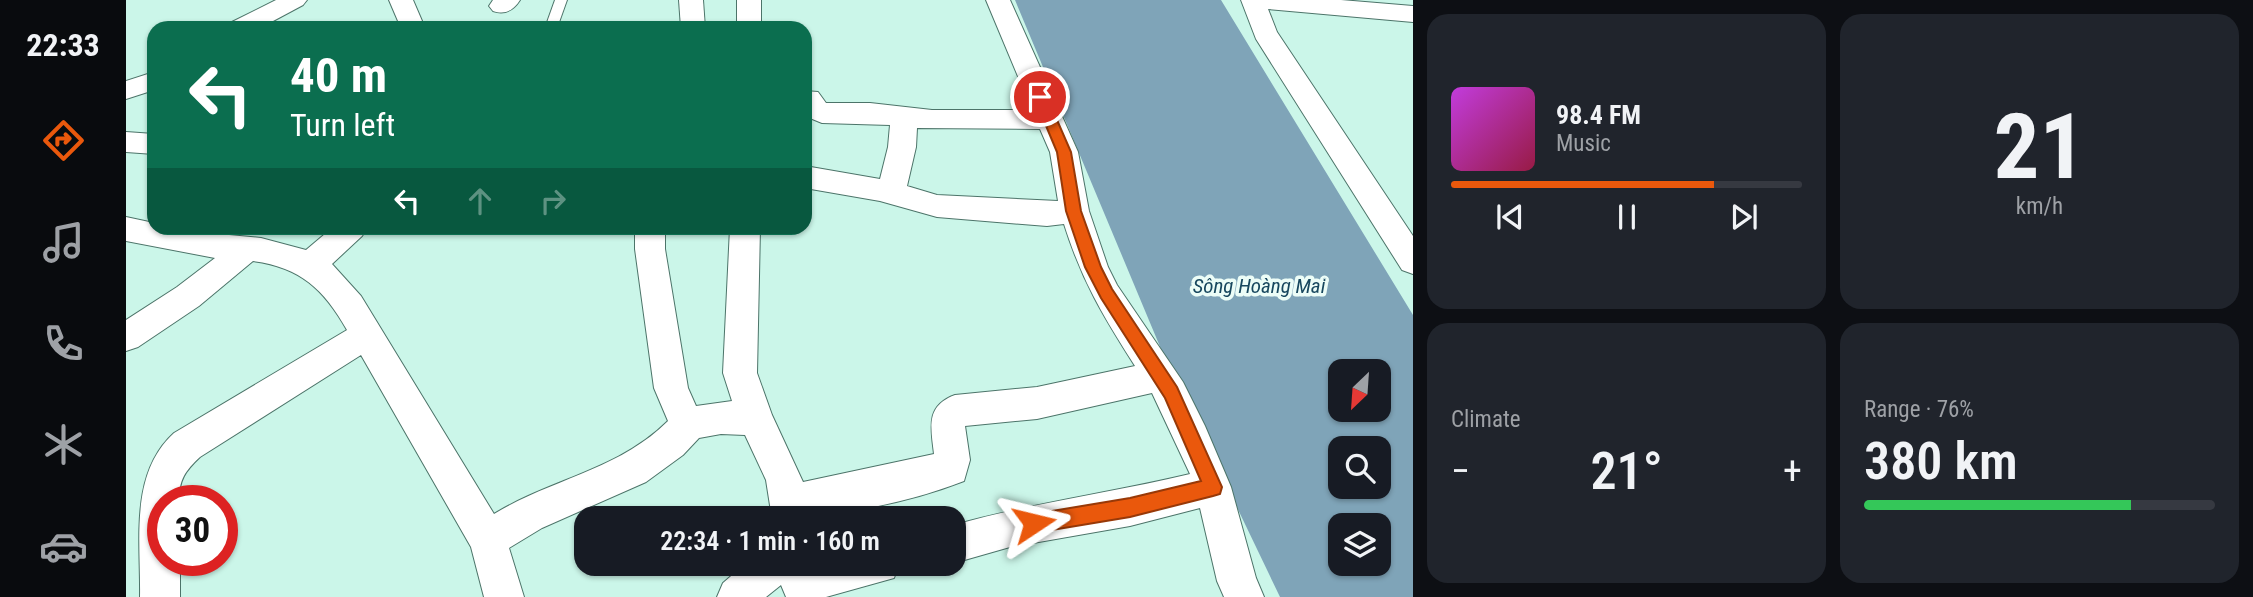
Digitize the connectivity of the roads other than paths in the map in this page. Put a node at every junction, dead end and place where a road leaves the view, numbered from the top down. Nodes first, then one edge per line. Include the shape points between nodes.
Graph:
1 (295, 0) edge
2 (401, 0) edge
3 (561, 0) edge
4 (691, 0) edge
5 (749, 0) edge
6 (999, 0) edge
7 (1254, 0) edge
8 (1409, 0) edge
9 (1413, 13) edge
10 (254, 21) edge
11 (410, 21) edge
12 (554, 21) edge
13 (692, 21) edge
14 (749, 21) edge
15 (147, 83) edge
16 (126, 90) edge
17 (812, 108) edge
18 (904, 117) junction
19 (1051, 119) junction
20 (126, 142) edge
21 (147, 144) edge
22 (812, 178) edge
23 (891, 193) junction
24 (1074, 211) junction
25 (126, 229) edge
26 (147, 234) edge
27 (153, 235) edge
28 (344, 235) edge
29 (650, 235) edge
30 (745, 235) edge
31 (245, 250) junction
32 (1413, 261) edge
33 (310, 265) junction
34 (366, 335) junction
35 (126, 337) edge
36 (1160, 376) junction
37 (755, 420) junction
38 (687, 426) junction
39 (1213, 487) junction
40 (789, 506) edge
41 (805, 506) edge
42 (488, 540) junction
43 (966, 541) edge
44 (795, 577) edge
45 (160, 597) edge
46 (505, 597) edge
47 (737, 597) edge
48 (1244, 597) edge

1 - 10 street
2 - 11 street
3 - 12 lane
4 - 13 street
5 - 14 street
6 - 19 street
7 - 9 street
7 - 32 street via 1265,33
8 - 9 street
15 - 16 street
17 - 18 street via 822,113
18 - 19 street
18 - 23 street
19 - 24 street via 1064,152
20 - 21 street
22 - 23 street
23 - 24 street via 958,209
24 - 36 street via 1106,294
25 - 26 street
27 - 31 street
28 - 33 street
29 - 38 street via 671,388
30 - 37 street via 740,373
31 - 33 street via 274,253
31 - 35 street via 221,273
33 - 34 street via 334,285
34 - 42 street
34 - 45 street via 187,445 171,461 161,487
36 - 39 street
36 - 41 street via 1037,403 955,411 946,426 951,468
37 - 38 street via 719,415
37 - 40 street via 784,478
38 - 42 street via 636,471 527,516
39 - 43 street
39 - 48 street
42 - 46 street
44 - 47 street via 763,573

